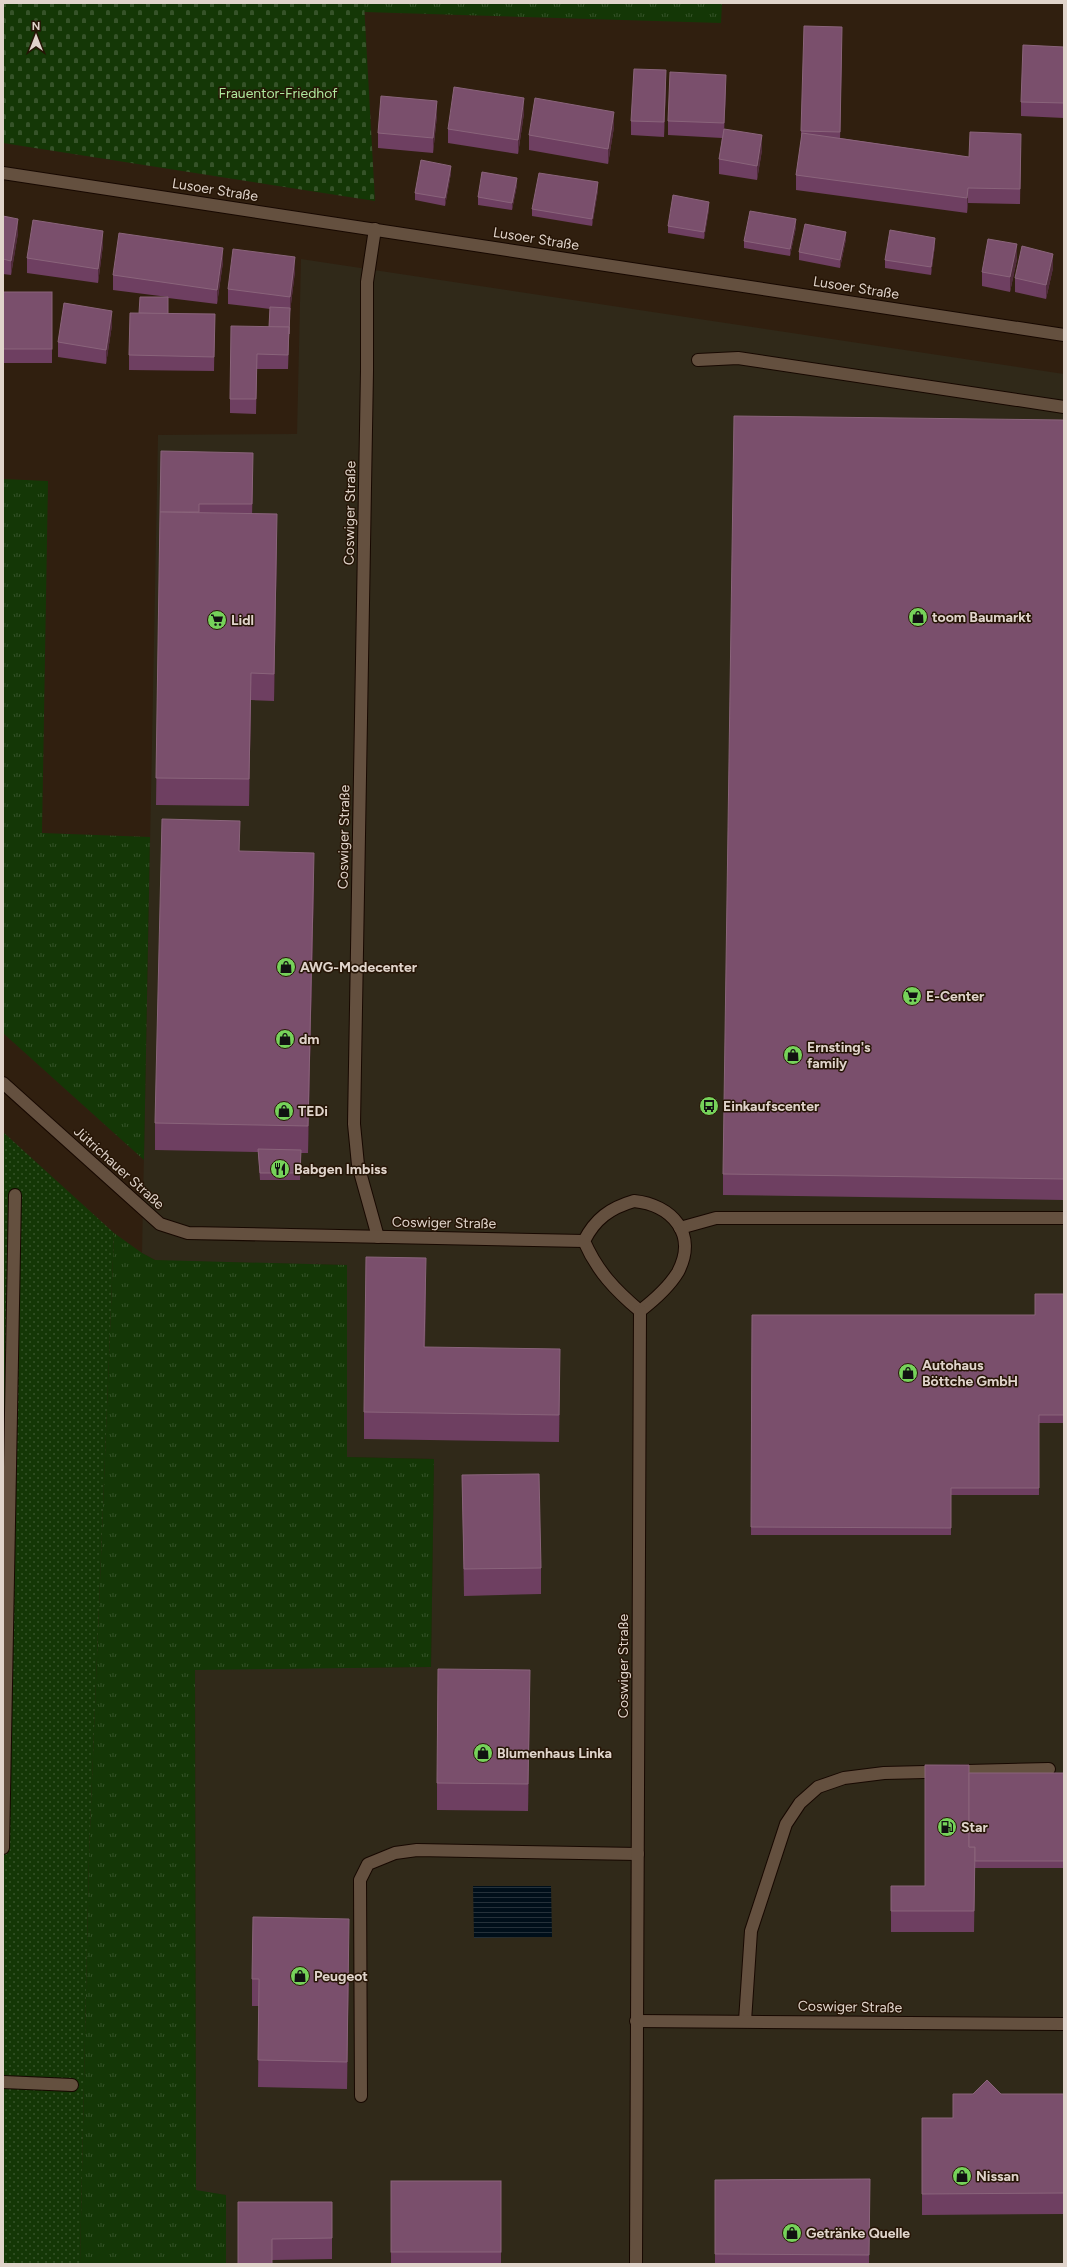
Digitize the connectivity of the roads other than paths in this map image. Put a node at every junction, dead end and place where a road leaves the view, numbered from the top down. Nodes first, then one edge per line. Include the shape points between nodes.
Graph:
1 (3, 173) edge
2 (375, 230) junction
3 (1064, 334) edge
4 (698, 360) dead end
5 (1064, 407) edge
6 (3, 1083) edge
7 (15, 1195) dead end
8 (1064, 1218) edge
9 (680, 1228) junction
10 (378, 1237) junction
11 (584, 1241) junction
12 (640, 1311) junction
13 (1049, 1769) dead end
14 (3, 1848) edge
15 (638, 1854) junction
16 (636, 2021) junction
17 (745, 2021) junction
18 (1064, 2024) edge
19 (3, 2082) edge
20 (72, 2085) dead end
21 (361, 2096) dead end
22 (636, 2264) edge

1 - 2 street, Lusoer Straße
2 - 3 street, Lusoer Straße
2 - 10 street, Coswiger Straße via 367,282 354,1124 358,1165
4 - 5 street via 738,358
6 - 10 street, Jütrichauer Straße via 160,1224 188,1233
7 - 14 street
8 - 9 street via 716,1218
9 - 11 street via 673,1217 662,1208 634,1201 618,1205 606,1214 592,1226
9 - 12 street via 684,1243 683,1259 677,1273 658,1297
10 - 11 street, Coswiger Straße
11 - 12 street via 594,1263 618,1293
12 - 15 street, Coswiger Straße
13 - 17 street via 884,1773 844,1778 818,1787 800,1804 786,1824 751,1931
15 - 16 street, Coswiger Straße
15 - 21 street via 417,1850 395,1853 368,1864 360,1880
16 - 17 street, Coswiger Straße
16 - 22 street, Coswiger Straße
17 - 18 street, Coswiger Straße
19 - 20 street

